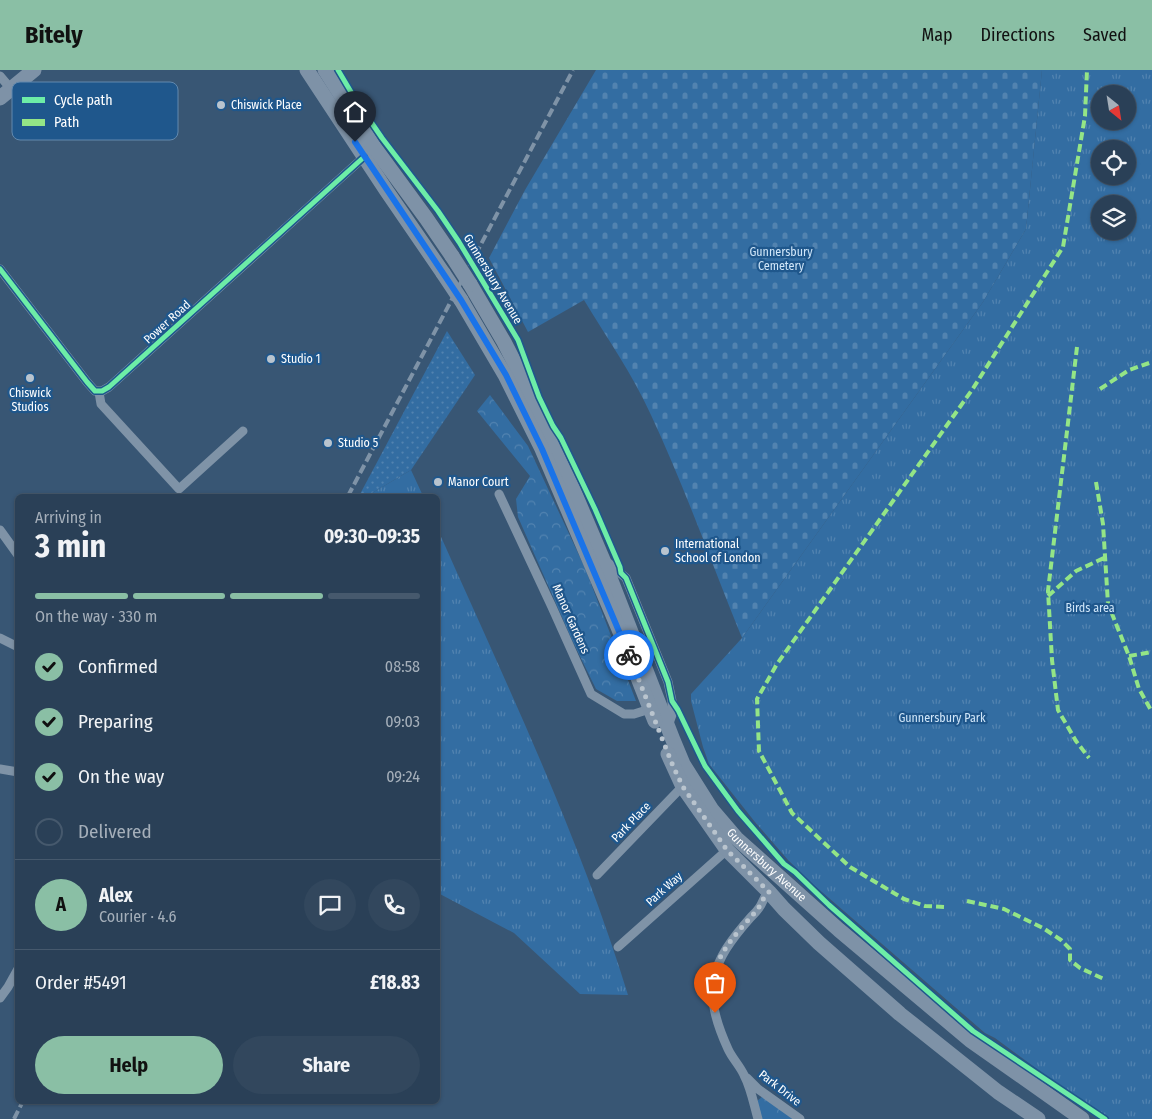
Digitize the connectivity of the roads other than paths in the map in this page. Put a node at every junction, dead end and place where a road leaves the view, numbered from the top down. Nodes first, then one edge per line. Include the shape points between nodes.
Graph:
1 (34, 70) edge
2 (307, 70) edge
3 (325, 70) edge
4 (0, 76) edge
5 (20, 82) edge
6 (5, 94) edge
7 (364, 157) junction
8 (0, 269) edge
9 (99, 392) junction
10 (243, 431) dead end
11 (499, 494) dead end
12 (0, 530) edge
13 (15, 551) edge
14 (0, 638) edge
15 (15, 646) edge
16 (650, 710) junction
17 (0, 769) edge
18 (15, 772) edge
19 (683, 787) junction
20 (727, 850) junction
21 (597, 875) dead end
22 (769, 892) junction
23 (618, 947) dead end
24 (15, 974) edge
25 (0, 998) edge
26 (745, 1076) junction
27 (758, 1119) edge
28 (800, 1119) edge
29 (1038, 1119) edge
30 (1082, 1119) edge

1 - 5 main road
2 - 7 main road, Gunnersbury Avenue
3 - 30 main road, Gunnersbury Avenue, bridge via 374,147 452,256 504,342 531,395 603,560 683,764 712,810 736,838 839,930 970,1040
4 - 6 street
7 - 9 street, Power Road via 109,387
7 - 16 main road, Gunnersbury Avenue, bridge via 461,300 506,375 542,449
8 - 9 street via 79,372
9 - 10 street via 101,404 179,489
11 - 16 street, Manor Gardens via 591,694 624,714
12 - 13 street
14 - 15 street
16 - 19 main road, Gunnersbury Avenue
17 - 18 street
19 - 20 main road, Gunnersbury Avenue
19 - 21 street, Park Place
20 - 22 main road, Gunnersbury Avenue
20 - 23 street, Park Way
22 - 26 street via 722,954 713,979 715,1013 728,1050
22 - 29 main road, Gunnersbury Avenue via 819,943 900,1014 998,1092
24 - 25 street
26 - 27 street
26 - 28 street, Park Drive

